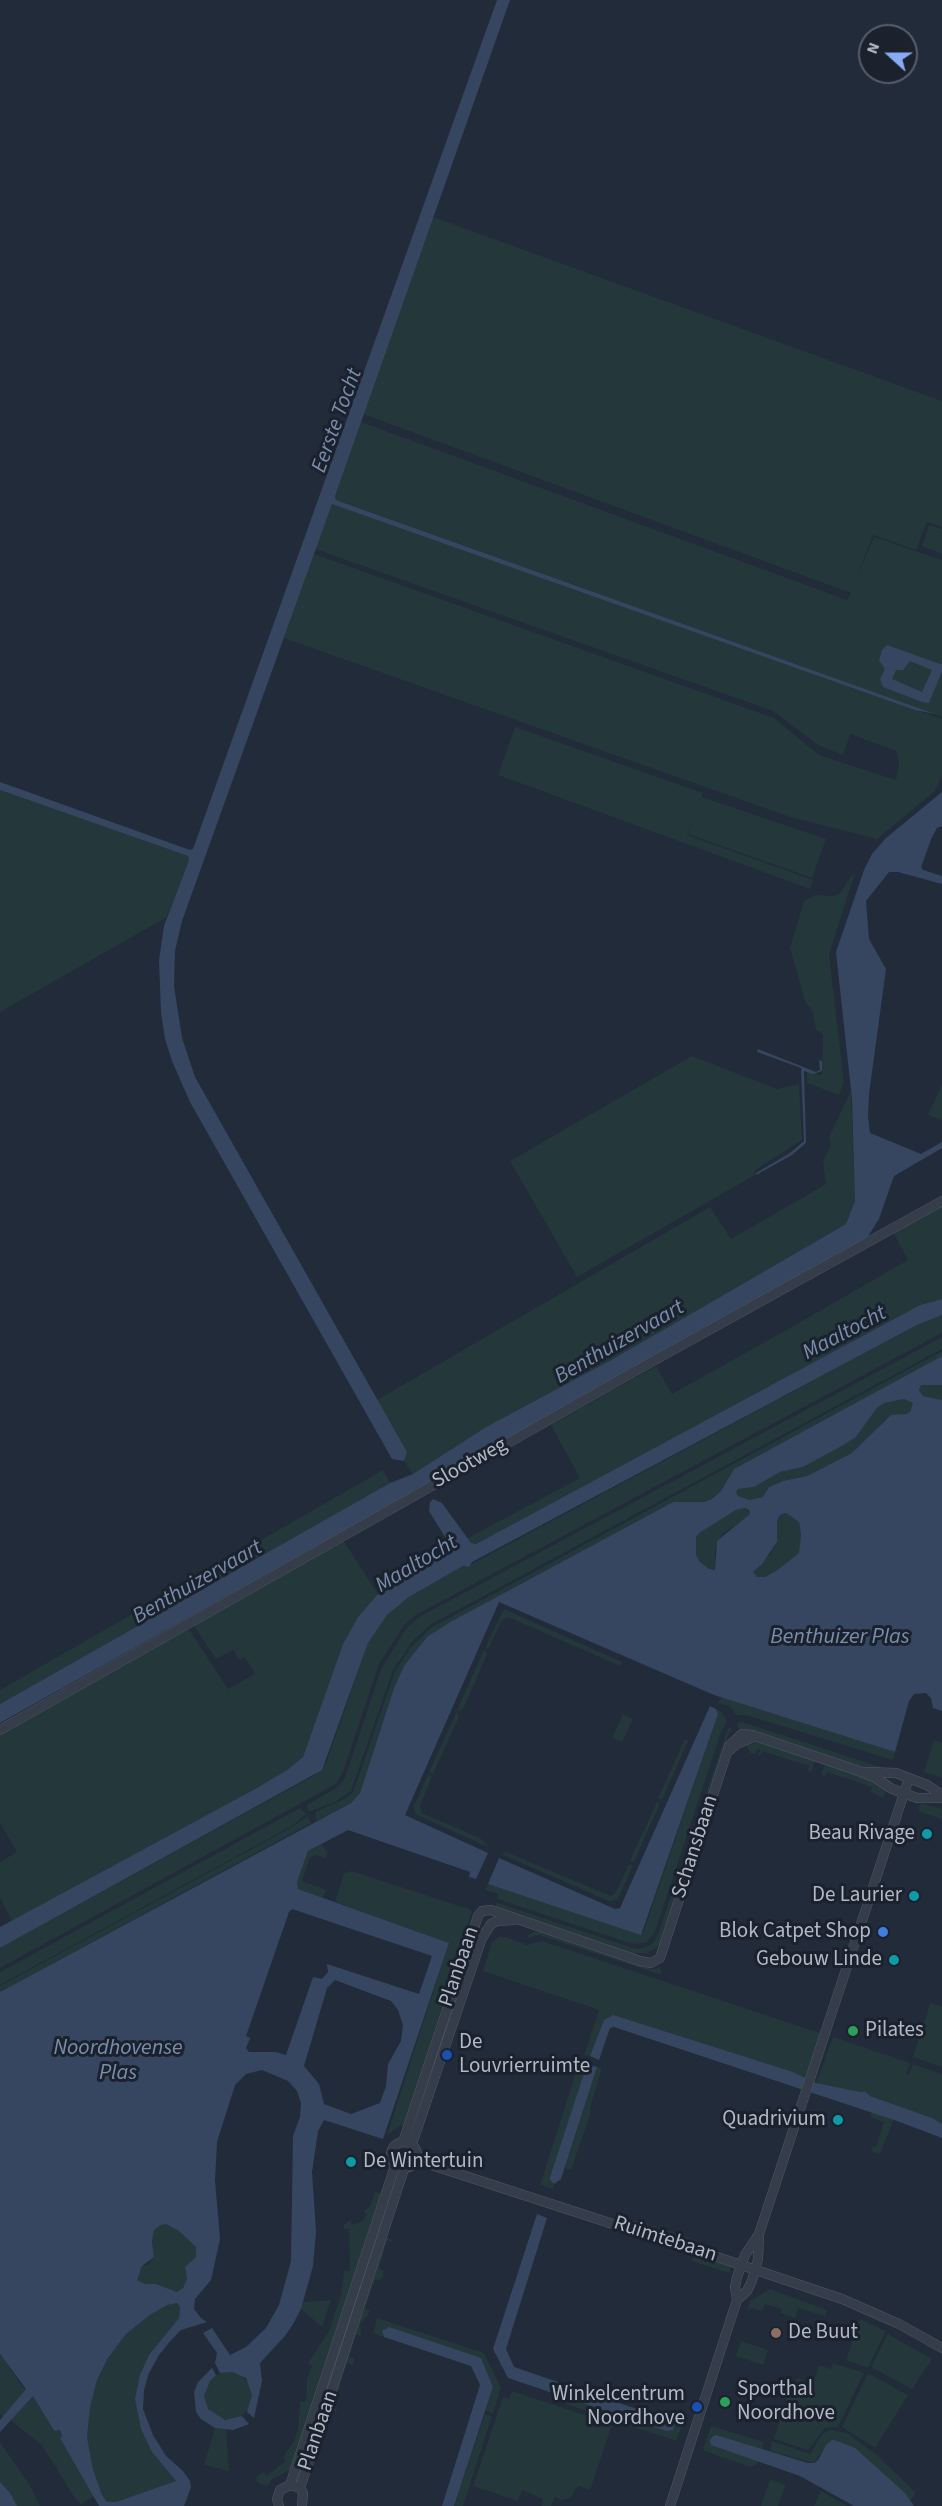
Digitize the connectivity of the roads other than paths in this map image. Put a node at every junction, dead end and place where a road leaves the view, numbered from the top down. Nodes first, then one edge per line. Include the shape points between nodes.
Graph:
1 (942, 1201) edge
2 (0, 1730) edge
3 (856, 1770) junction
4 (909, 1778) junction
5 (904, 1794) junction
6 (942, 1797) edge
7 (520, 1920) junction
8 (407, 2143) junction
9 (416, 2160) junction
10 (400, 2167) junction
11 (759, 2234) junction
12 (741, 2265) junction
13 (755, 2270) junction
14 (737, 2300) junction
15 (942, 2348) edge
16 (295, 2487) junction
17 (279, 2506) edge
18 (302, 2506) edge
19 (670, 2506) edge

1 - 2 street, Slootweg
3 - 4 street, Schansbaan via 896,1773
3 - 5 street, Schansbaan
3 - 7 street, Schansbaan via 742,1734 732,1741 665,1941 651,1956 628,1957
4 - 5 street
4 - 6 street, Schansbaan
5 - 6 street, Schansbaan
5 - 11 street
7 - 8 street, Planbaan via 497,1921 482,1938
7 - 8 street, Planbaan via 491,1910 482,1911 476,1919
8 - 9 street via 416,2150
8 - 10 street via 395,2145 391,2151 391,2161
9 - 10 street via 410,2167
9 - 12 street, Ruimtebaan via 625,2228 635,2226
10 - 16 street, Planbaan
11 - 12 street
11 - 13 street
12 - 13 street, Ruimtebaan
12 - 14 street via 735,2287
13 - 14 street via 747,2291
13 - 15 street, Ruimtebaan via 842,2299
14 - 19 street
16 - 17 street via 280,2490
16 - 18 street via 304,2498

